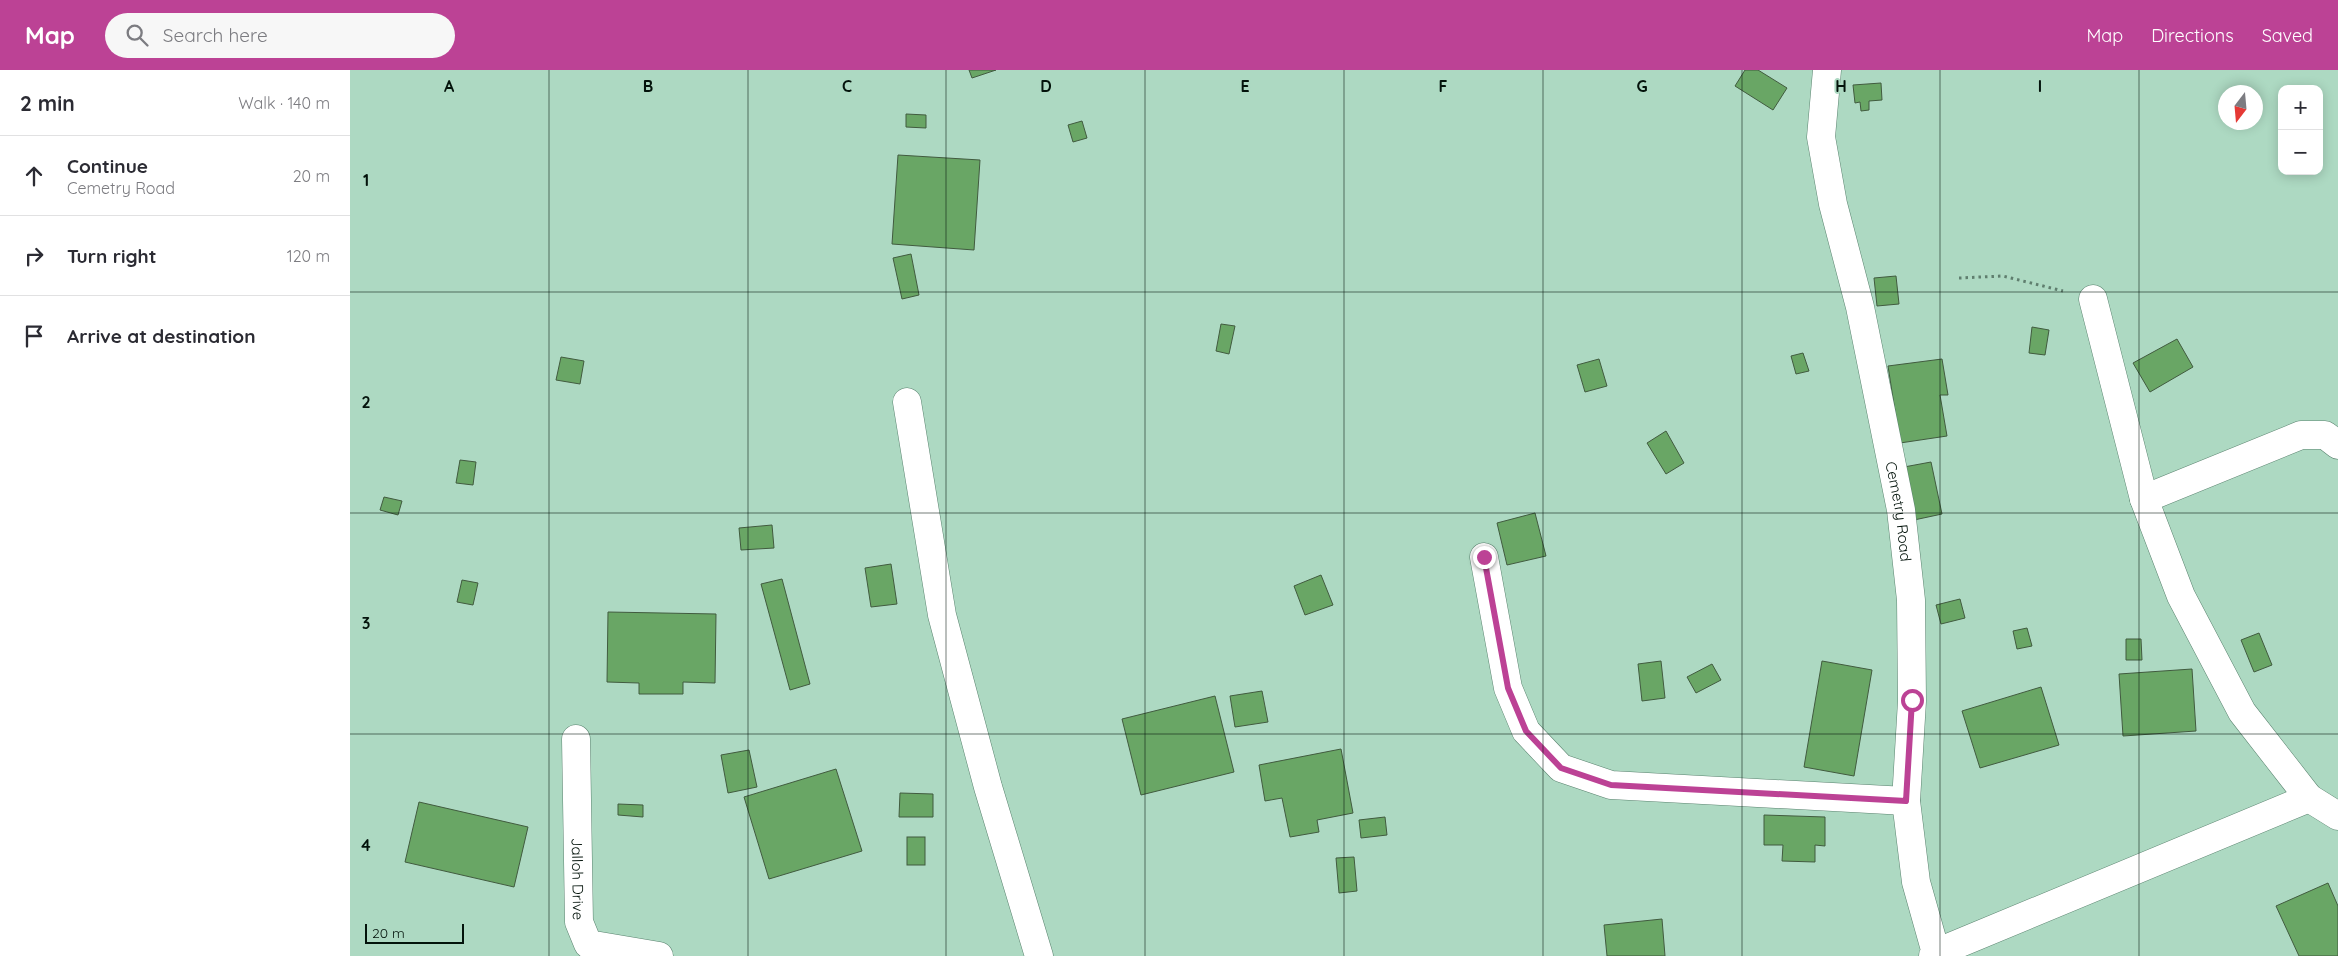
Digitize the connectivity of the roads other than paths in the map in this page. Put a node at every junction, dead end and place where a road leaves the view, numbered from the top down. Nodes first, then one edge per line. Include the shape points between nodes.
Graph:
1 (1826, 70) edge
2 (2093, 299) road end
3 (906, 402) dead end
4 (2338, 445) edge
5 (2144, 499) junction
6 (1484, 557) dead end
7 (576, 739) dead end
8 (2309, 798) junction
9 (1906, 801) junction
10 (2338, 816) edge
11 (1935, 954) edge
12 (659, 956) edge
13 (1039, 956) edge

1 - 9 street, Cemetry Road via 1821,136 1901,510 1911,600 1912,700
2 - 5 street
3 - 13 street via 942,615 988,787
4 - 5 street via 2325,435 2301,435
5 - 8 street via 2181,596 2242,712
6 - 9 street via 1508,688 1526,731 1561,768 1611,785
7 - 12 street, Jalloh Drive via 579,922 588,944
8 - 10 street
8 - 11 street
9 - 11 street, Cemetry Road via 1916,882

